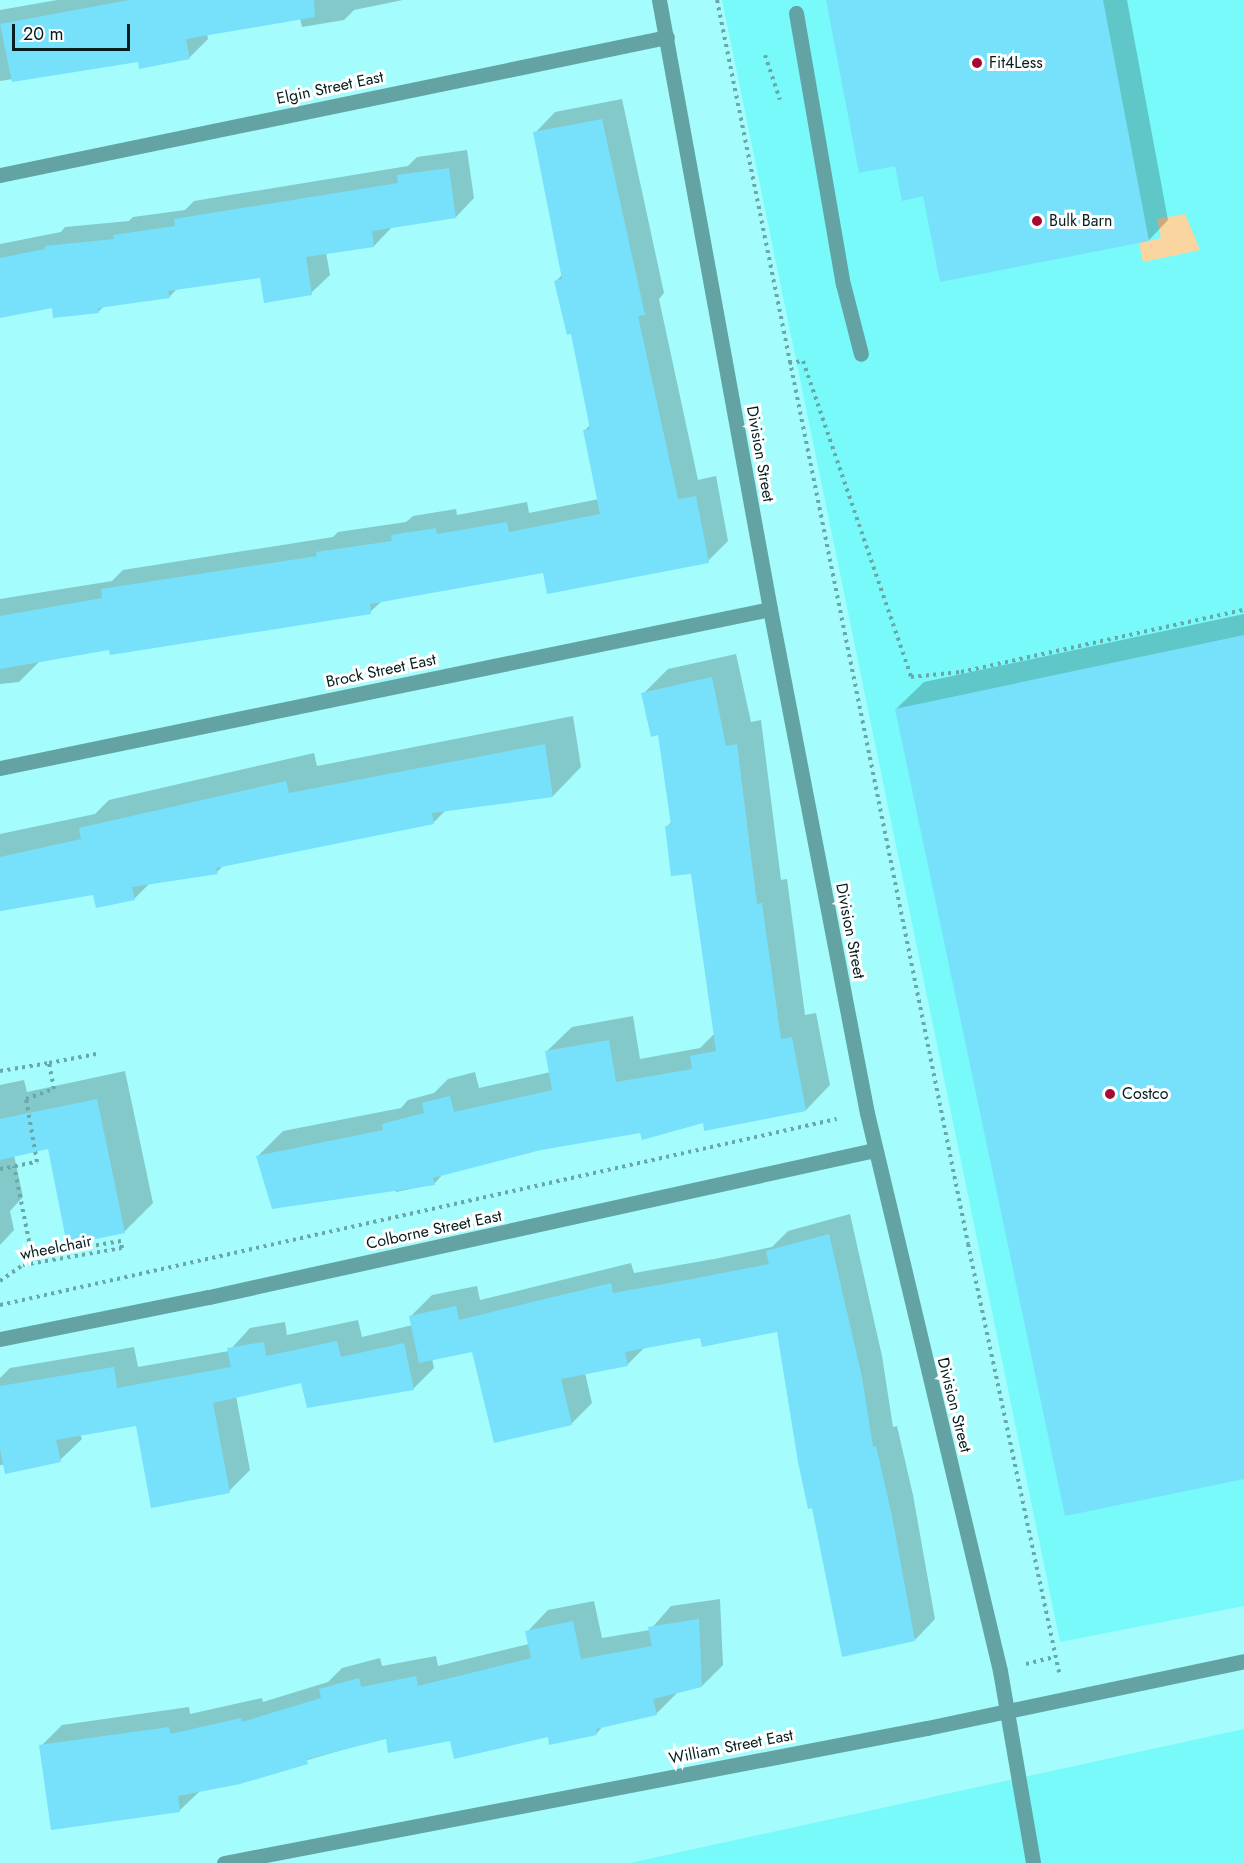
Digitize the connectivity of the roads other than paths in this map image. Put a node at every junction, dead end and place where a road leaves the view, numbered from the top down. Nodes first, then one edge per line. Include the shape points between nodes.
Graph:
1 (659, 0) edge
2 (796, 13) dead end
3 (667, 37) junction
4 (0, 175) edge
5 (861, 354) dead end
6 (770, 609) junction
7 (0, 768) edge
8 (874, 1150) junction
9 (0, 1339) edge
10 (1244, 1661) edge
11 (1005, 1709) junction
12 (224, 1863) edge
13 (1033, 1863) edge

1 - 3 street, Division Street
2 - 5 street via 843,284
3 - 4 street, Elgin Street East
3 - 6 street, Division Street
6 - 7 street, Brock Street East
6 - 8 street, Division Street
8 - 9 street, Colborne Street East via 209,1298
8 - 11 street, Division Street via 997,1659
10 - 11 street, William Street East
11 - 12 street, William Street East via 927,1728
11 - 13 street, Division Street

